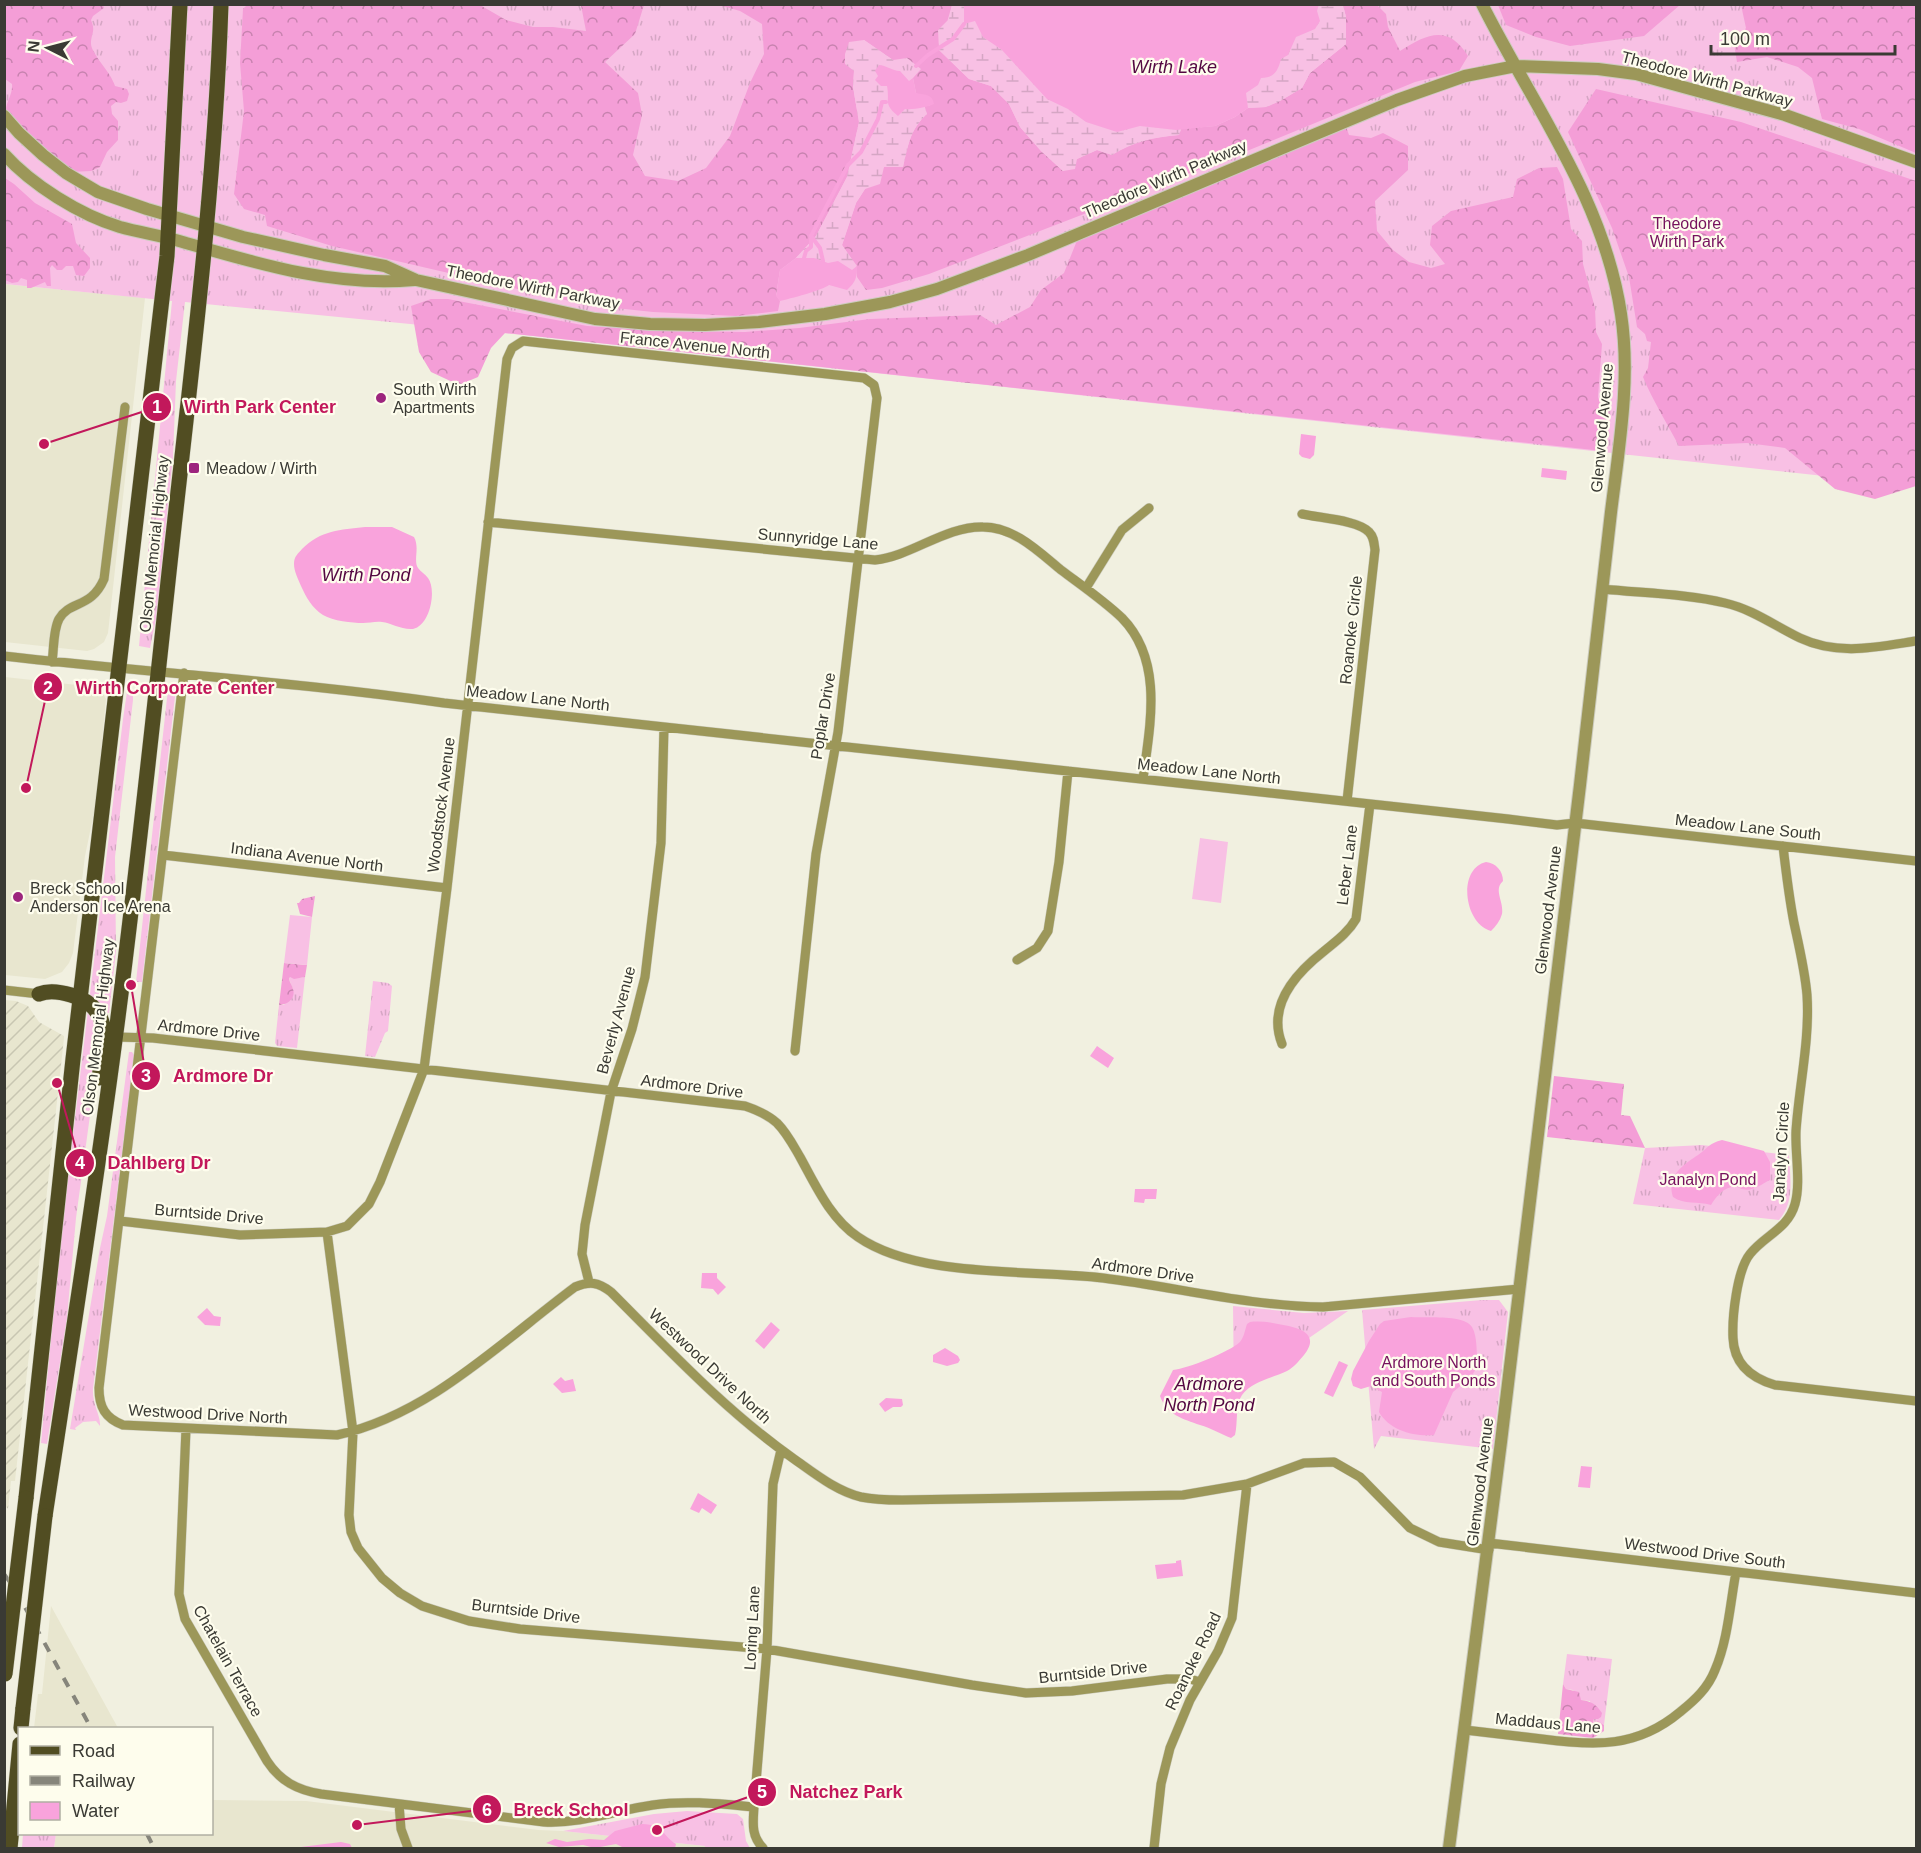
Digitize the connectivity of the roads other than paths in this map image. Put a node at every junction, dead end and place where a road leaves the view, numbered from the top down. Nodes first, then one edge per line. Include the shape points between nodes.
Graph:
1 (180, 4) edge
2 (221, 4) edge
3 (1482, 4) edge
4 (1516, 66) junction
5 (4, 116) edge
6 (4, 154) edge
7 (1917, 162) edge
8 (170, 216) junction
9 (207, 226) junction
10 (168, 237) junction
11 (205, 248) junction
12 (416, 280) junction
13 (512, 348) joint
14 (874, 385) joint
15 (124, 407) dead end
16 (1149, 507) dead end
17 (1302, 514) dead end
18 (488, 522) junction
19 (858, 559) junction
20 (1086, 588) junction
21 (1603, 589) junction
22 (1917, 640) edge
23 (4, 656) edge
24 (52, 662) junction
25 (119, 669) junction
26 (158, 671) junction
27 (184, 674) junction
28 (468, 705) junction
29 (664, 727) junction
30 (835, 745) junction
31 (1068, 771) junction
32 (1143, 779) junction
33 (1347, 801) junction
34 (1370, 804) junction
35 (1575, 823) junction
36 (1783, 846) junction
37 (163, 855) junction
38 (1917, 861) edge
39 (447, 888) junction
40 (1017, 960) dead end
41 (4, 990) edge
42 (39, 994) joint
43 (80, 998) junction
44 (116, 1037) junction
45 (141, 1038) junction
46 (1282, 1044) dead end
47 (795, 1051) dead end
48 (424, 1069) junction
49 (611, 1092) junction
50 (120, 1221) junction
51 (327, 1232) junction
52 (84, 1266) junction
53 (589, 1281) junction
54 (1519, 1289) junction
55 (1917, 1401) edge
56 (186, 1429) junction
57 (353, 1432) junction
58 (781, 1450) junction
59 (1247, 1484) junction
60 (1489, 1546) junction
61 (1736, 1572) junction
62 (1917, 1593) edge
63 (767, 1649) junction
64 (5, 1678) edge
65 (1200, 1682) junction
66 (21, 1727) edge
67 (1465, 1730) junction
68 (18, 1764) edge
69 (399, 1804) junction
70 (754, 1807) junction
71 (10, 1848) edge
72 (408, 1848) edge
73 (763, 1848) edge
74 (1154, 1848) edge
75 (1449, 1848) edge

1 - 8 main road, Olson Memorial Highway
2 - 9 main road, Olson Memorial Highway
3 - 4 street, Glenwood Avenue
4 - 7 street, Theodore Wirth Parkway via 1636,74 1785,115
4 - 12 street, Theodore Wirth Parkway via 1466,76 1396,100 1028,255 890,302 759,322 650,324 595,319
4 - 21 street, Glenwood Avenue via 1576,175 1598,225 1621,314 1623,392
5 - 8 street, Theodore Wirth Parkway via 66,173 98,192
6 - 10 street, Theodore Wirth Parkway via 17,168 79,210 116,226
8 - 9 street, Theodore Wirth Parkway
8 - 10 main road, Olson Memorial Highway
9 - 11 main road, Olson Memorial Highway
9 - 12 street, Theodore Wirth Parkway via 385,266
10 - 11 street, Theodore Wirth Parkway
10 - 25 main road, Olson Memorial Highway
11 - 12 street, Theodore Wirth Parkway via 292,272 381,283
11 - 26 main road, Olson Memorial Highway
13 - 14 street, France Avenue North via 522,341 533,341 864,378
13 - 18 street, Woodstock Avenue via 507,359
14 - 19 street, Poplar Drive via 877,398
15 - 24 street via 104,579 90,600 71,607 59,619
16 - 20 street via 1122,530
17 - 33 street, Roanoke Circle via 1359,526 1374,541
18 - 19 street, Sunnyridge Lane
18 - 28 street, Woodstock Avenue
19 - 20 street, Sunnyridge Lane via 885,559 956,532 991,527 1022,539
19 - 30 street, Poplar Drive
20 - 32 street, Sunnyridge Lane via 1134,633 1148,667 1152,693
21 - 22 street via 1726,603 1802,639 1839,649
21 - 35 street, Glenwood Avenue
23 - 24 street, Meadow Lane North
24 - 25 street, Meadow Lane North
25 - 26 street, Meadow Lane North
25 - 43 main road, Olson Memorial Highway
26 - 27 street, Meadow Lane North
26 - 44 main road, Olson Memorial Highway
27 - 28 street, Meadow Lane North
27 - 37 street
28 - 29 street, Meadow Lane North
28 - 39 street, Woodstock Avenue
29 - 30 street, Meadow Lane North
29 - 49 street, Beverly Avenue via 661,843 645,977
30 - 31 street, Meadow Lane North
30 - 47 street, Poplar Drive via 816,854
31 - 32 street, Meadow Lane North
31 - 40 street via 1048,931 1037,948
32 - 33 street, Meadow Lane North
33 - 34 street, Meadow Lane North
34 - 35 street via 1557,825
34 - 46 street, Leber Lane via 1356,919 1288,988 1277,1025
35 - 36 street, Meadow Lane South
35 - 54 street, Glenwood Avenue
36 - 38 street, Meadow Lane South
36 - 55 street, Janalyn Circle via 1807,994 1796,1133 1797,1192 1787,1222 1754,1250 1745,1264 1738,1286 1734,1349 1745,1370 1774,1385
37 - 39 street, Indiana Avenue North
37 - 45 street
39 - 48 street, Woodstock Avenue
41 - 42 street
42 - 43 main road
43 - 52 main road via 96,1010 105,1035 84,1196
43 - 64 main road, Olson Memorial Highway, bridge
44 - 45 street, Ardmore Drive
44 - 52 main road, Olson Memorial Highway
45 - 48 street, Ardmore Drive
45 - 50 street
48 - 49 street, Ardmore Drive
48 - 51 street, Woodstock Avenue via 374,1196 347,1226
49 - 53 street, Beverly Avenue via 582,1242
49 - 54 street, Ardmore Drive via 734,1104 756,1110 786,1133 843,1225 874,1246 923,1262 1101,1278 1301,1307
50 - 51 street, Burntside Drive via 240,1235
50 - 56 street, Westwood Drive North via 99,1402 104,1412 123,1425
51 - 57 street, Burntside Drive
52 - 66 main road, Olson Memorial Highway, bridge via 45,1516
53 - 57 street, Westwood Drive North via 575,1287 445,1385 390,1419
53 - 58 street, Westwood Drive North via 611,1292 705,1387
54 - 60 street, Glenwood Avenue
56 - 57 street, Westwood Drive North via 337,1435
56 - 69 street, Chatelain Terrace via 180,1594 185,1618 278,1776 309,1792
57 - 63 street, Burntside Drive via 351,1532 358,1548 382,1578 422,1605 469,1621 520,1629
58 - 59 street, Westwood Drive North via 846,1491 879,1500 1183,1495
58 - 63 street, Loring Lane via 773,1484
59 - 60 street, Westwood Drive North via 1304,1463 1334,1462 1360,1477 1410,1528 1439,1542
59 - 65 street, Roanoke Road via 1232,1618
60 - 61 street, Westwood Drive South
60 - 67 street, Glenwood Avenue
61 - 62 street, Westwood Drive South
61 - 67 street, Maddaus Lane via 1714,1674 1697,1698 1657,1728 1630,1739 1596,1744
63 - 65 street, Burntside Drive via 1026,1693 1167,1679
63 - 70 street, Loring Lane
65 - 74 street, Roanoke Road via 1165,1765
67 - 75 street, Glenwood Avenue
68 - 71 main road
69 - 70 street via 554,1822 577,1821 655,1804
69 - 72 street via 401,1829
70 - 73 street, Loring Lane via 754,1835

